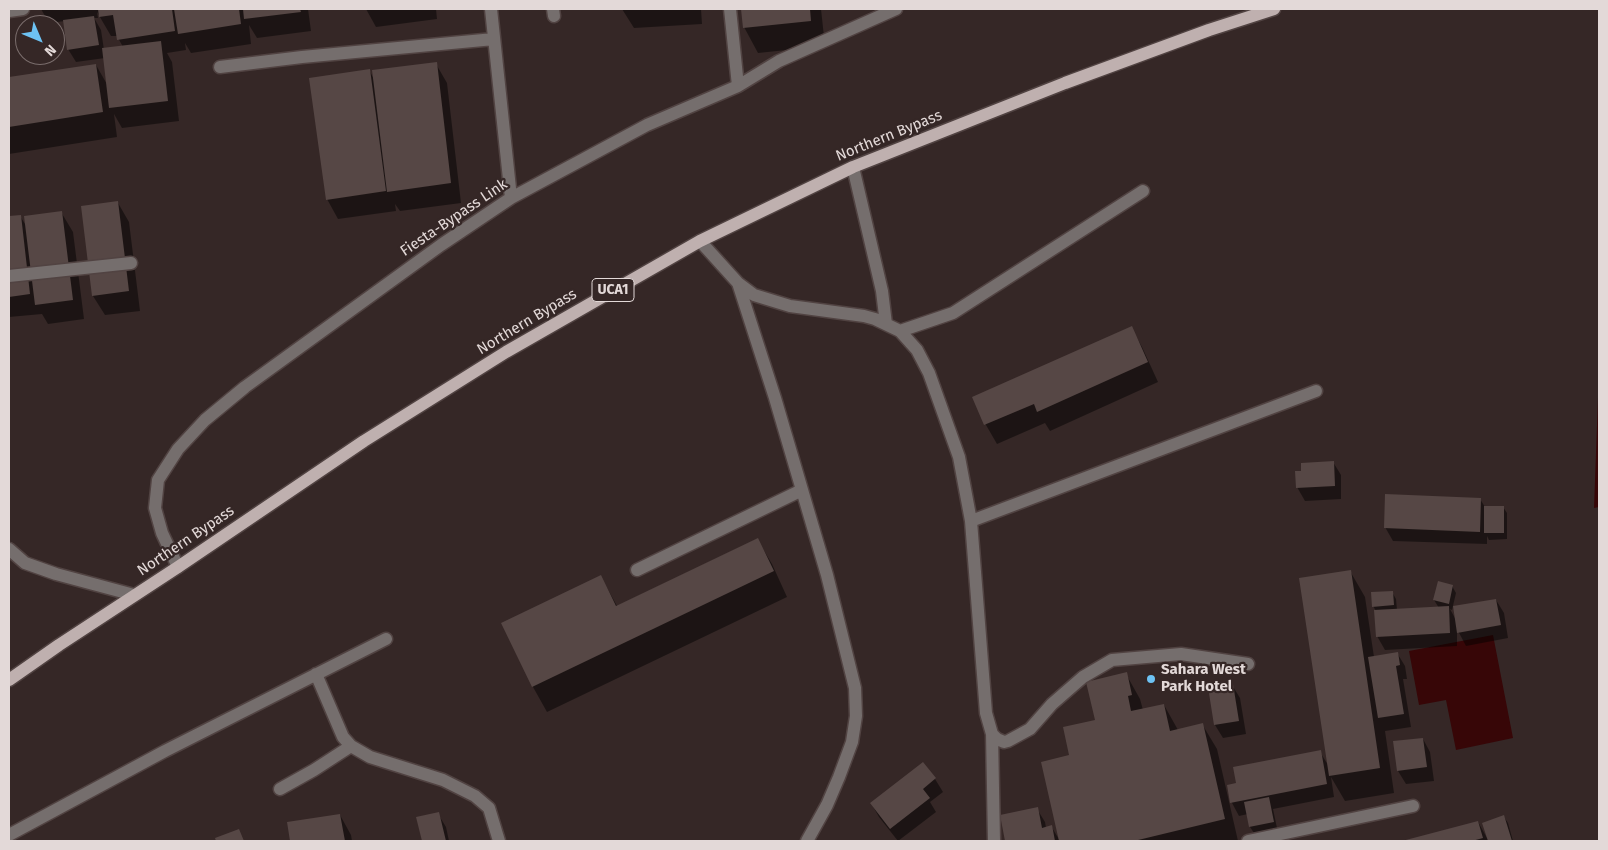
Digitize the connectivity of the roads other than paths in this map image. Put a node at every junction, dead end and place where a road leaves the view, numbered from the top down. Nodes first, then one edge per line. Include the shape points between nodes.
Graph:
1 (22, 9) edge
2 (491, 9) edge
3 (730, 9) edge
4 (896, 9) edge
5 (1274, 9) edge
6 (9, 11) edge
7 (494, 39) junction
8 (220, 67) dead end
9 (738, 86) junction
10 (853, 167) junction
11 (1143, 191) dead end
12 (511, 198) junction
13 (700, 241) junction
14 (131, 264) dead end
15 (9, 276) edge
16 (738, 283) junction
17 (886, 324) junction
18 (900, 330) junction
19 (1316, 391) dead end
20 (802, 490) junction
21 (970, 521) junction
22 (9, 549) edge
23 (178, 567) junction
24 (637, 570) dead end
25 (134, 595) junction
26 (386, 639) dead end
27 (1248, 664) dead end
28 (316, 674) junction
29 (9, 680) edge
30 (992, 734) junction
31 (351, 746) junction
32 (280, 788) dead end
33 (1413, 806) dead end
34 (9, 835) edge
35 (499, 841) edge
36 (807, 841) edge
37 (994, 841) edge
38 (1248, 841) edge

1 - 6 street
2 - 7 street
3 - 9 street
4 - 9 street, Fiesta-Bypass Link via 780,61
5 - 10 main road, Northern Bypass / UCA1 via 1065,83
7 - 8 street
7 - 12 street
9 - 12 street, Fiesta-Bypass Link via 647,125
10 - 13 main road, Northern Bypass / UCA1
10 - 17 street via 882,291
11 - 18 street via 952,313
12 - 23 street, Fiesta-Bypass Link via 246,387 205,420 178,449 158,480 155,508 162,533
13 - 16 street
13 - 23 main road, Northern Bypass / UCA1 via 506,352 364,442
14 - 15 street
16 - 17 street via 754,295 774,302 864,316
16 - 20 street
17 - 18 street
18 - 21 street via 930,373 960,457
19 - 21 street
20 - 24 street
20 - 36 street via 855,688 856,716 852,742 839,777
21 - 30 street via 986,714
22 - 25 street via 25,563
23 - 25 main road, Northern Bypass / UCA1
25 - 29 main road, Northern Bypass / UCA1
26 - 28 street
27 - 30 street via 1181,654 1112,660 1083,677 1030,729 1004,742
28 - 31 street via 342,737
28 - 34 street
30 - 37 street
31 - 32 street
31 - 35 street via 370,757 442,780 475,796 489,808
33 - 38 street

